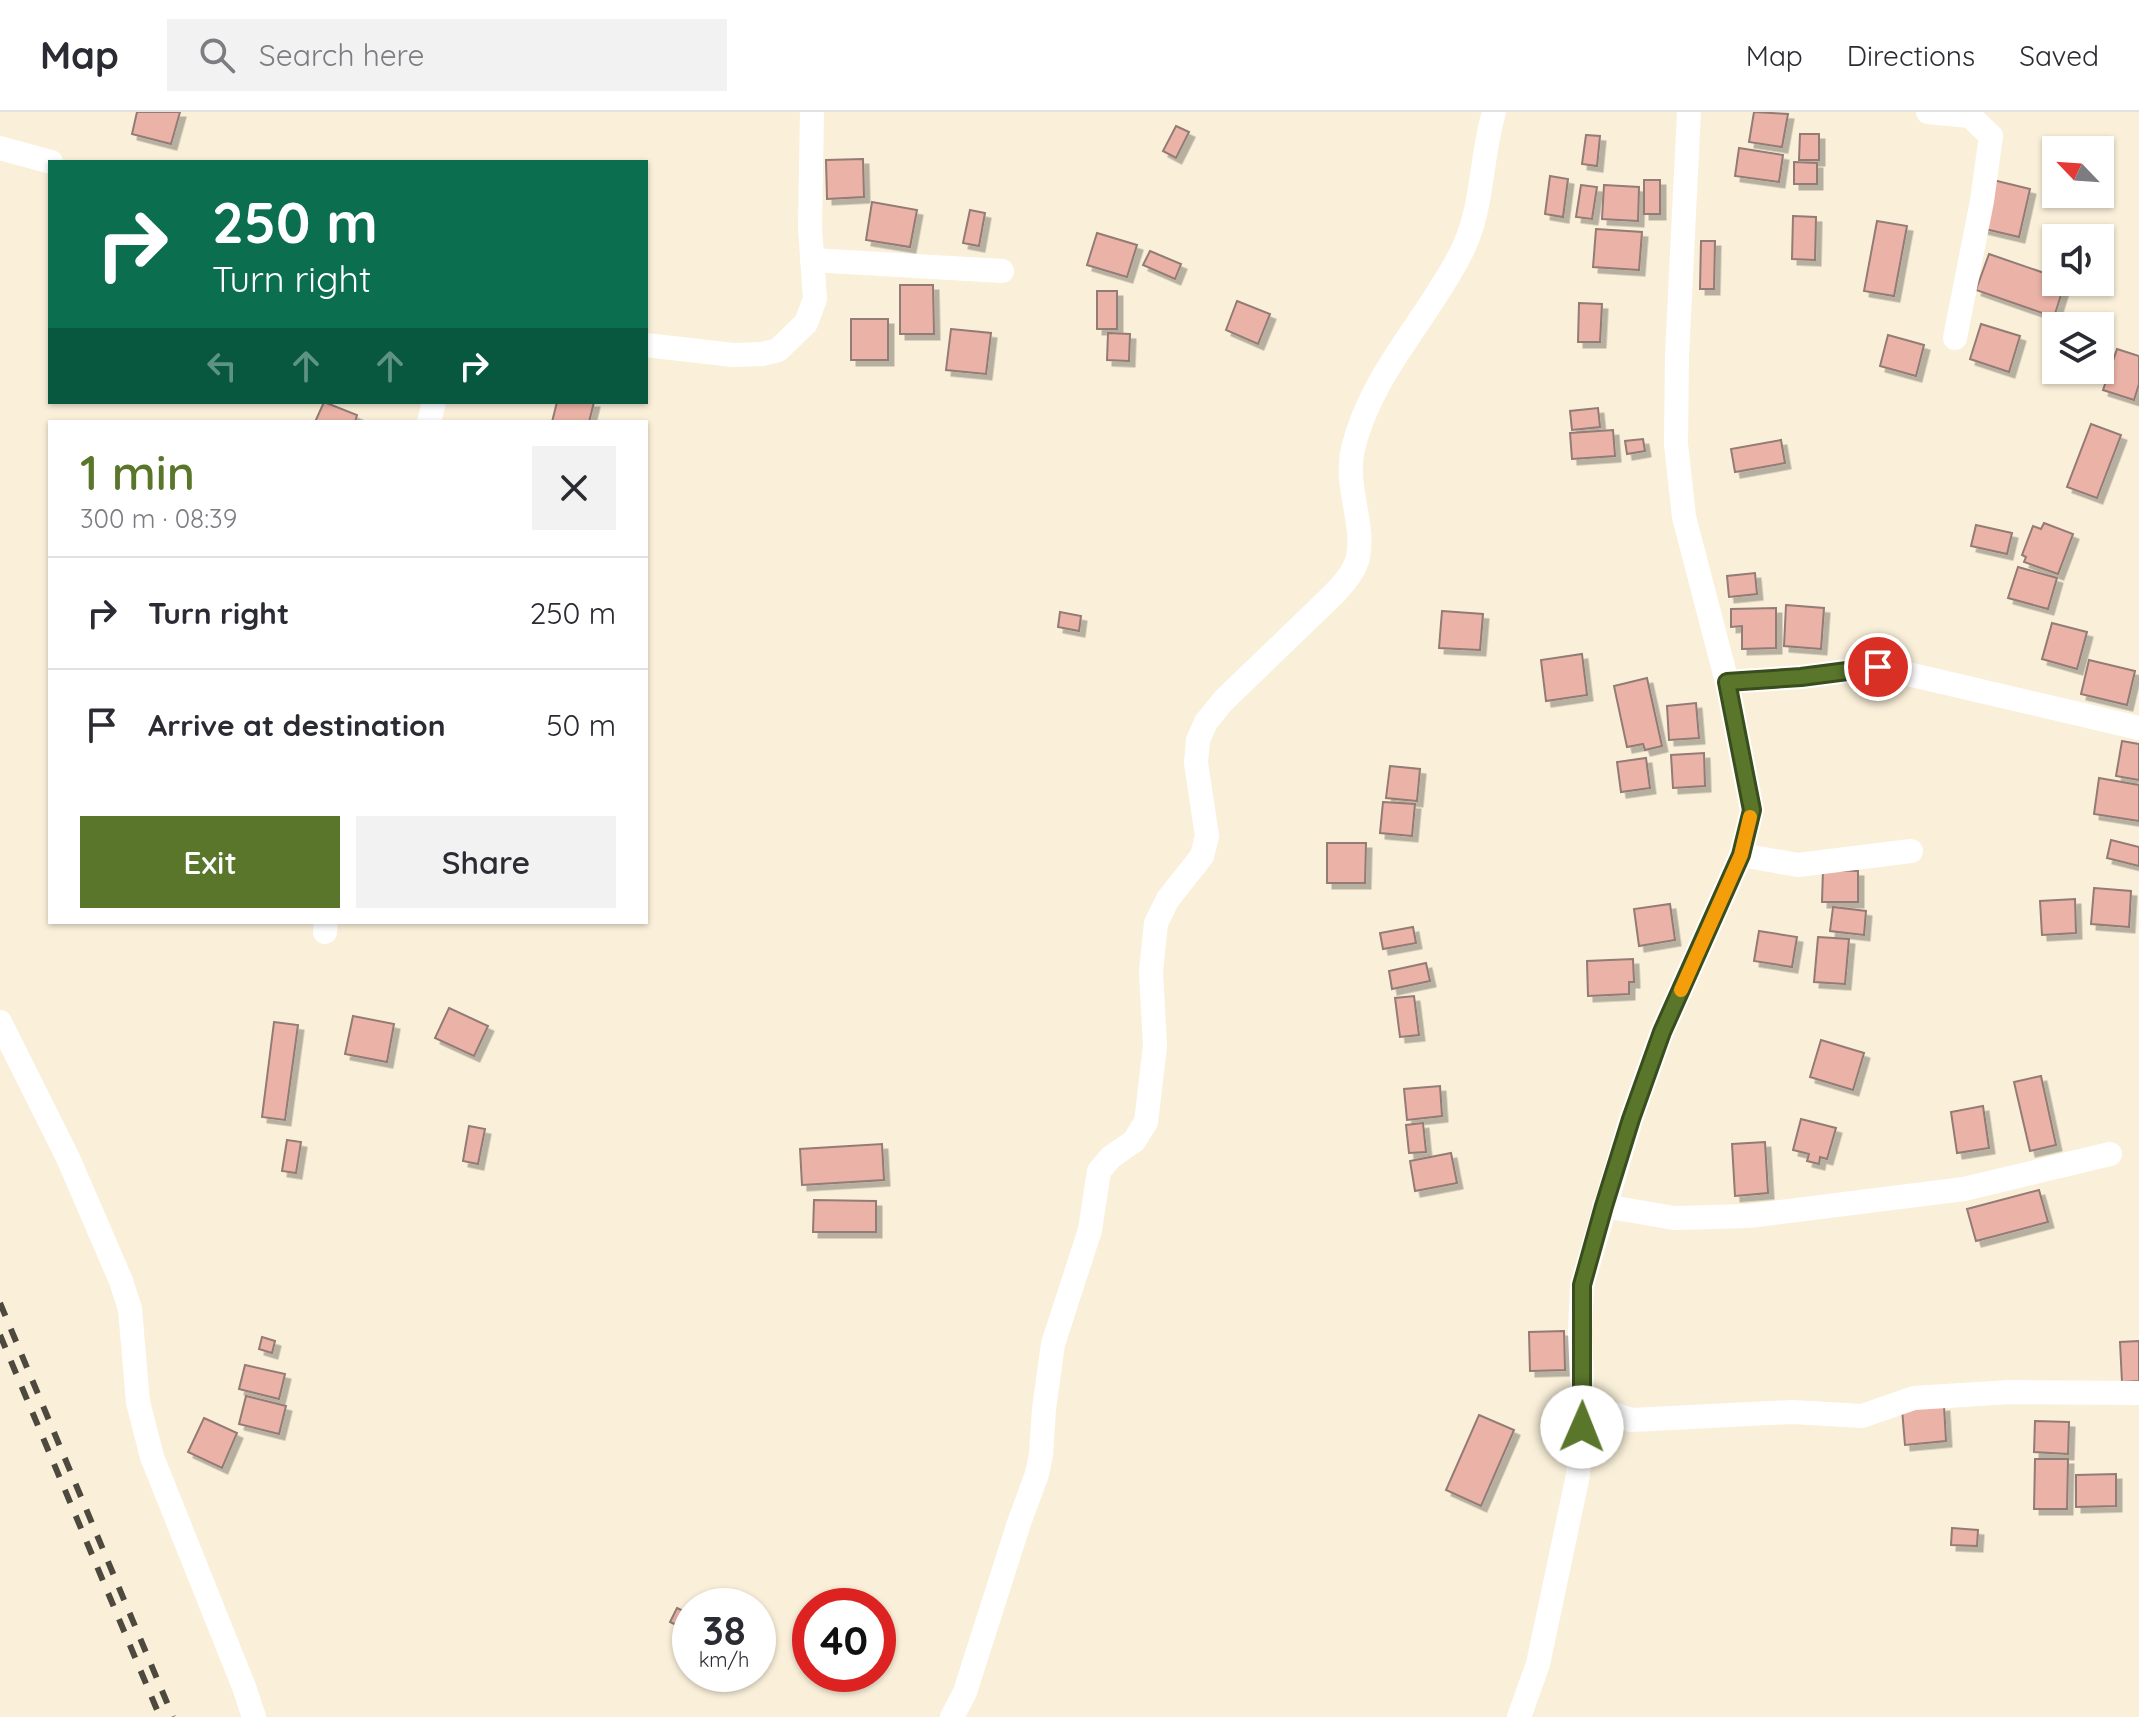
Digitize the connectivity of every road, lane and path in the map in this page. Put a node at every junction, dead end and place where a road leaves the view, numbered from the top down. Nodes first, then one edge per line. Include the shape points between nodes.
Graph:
1 (812, 112) edge
2 (1494, 112) edge
3 (1689, 112) edge
4 (1928, 112) edge
5 (1970, 114) edge
6 (0, 148) edge
7 (48, 161) edge
8 (812, 260) junction
9 (1002, 271) dead end
10 (1955, 338) dead end
11 (648, 345) edge
12 (1727, 682) junction
13 (2139, 728) edge
14 (1911, 851) dead end
15 (1741, 855) junction
16 (0, 1022) edge
17 (2110, 1154) dead end
18 (1604, 1206) junction
19 (2139, 1393) edge
20 (1583, 1404) junction
21 (254, 1717) edge
22 (952, 1717) edge
23 (1519, 1717) edge

1 - 8 street
2 - 22 street via 1471,230 1438,294 1383,378 1353,448 1349,472 1358,557 1350,574 1224,700 1198,740 1196,763 1207,836 1202,856 1156,923 1151,971 1155,1046 1146,1122 1134,1141 1099,1171 1090,1230 1053,1344 1037,1474 965,1692
3 - 12 street via 1676,444 1684,517
4 - 5 street
5 - 10 street via 1991,136
6 - 7 street
8 - 9 street
8 - 11 street via 815,299 806,323 778,350 733,355
12 - 13 street via 1878,667
12 - 15 street via 1752,810
14 - 15 street via 1798,865
15 - 18 street via 1662,1032
16 - 21 street via 68,1158 121,1281 130,1309 138,1402 152,1457
17 - 18 street via 1964,1189 1749,1216 1674,1218
18 - 20 street via 1582,1285
19 - 20 street via 1914,1398 1862,1416 1792,1412 1631,1420
20 - 23 street via 1578,1475 1538,1664

